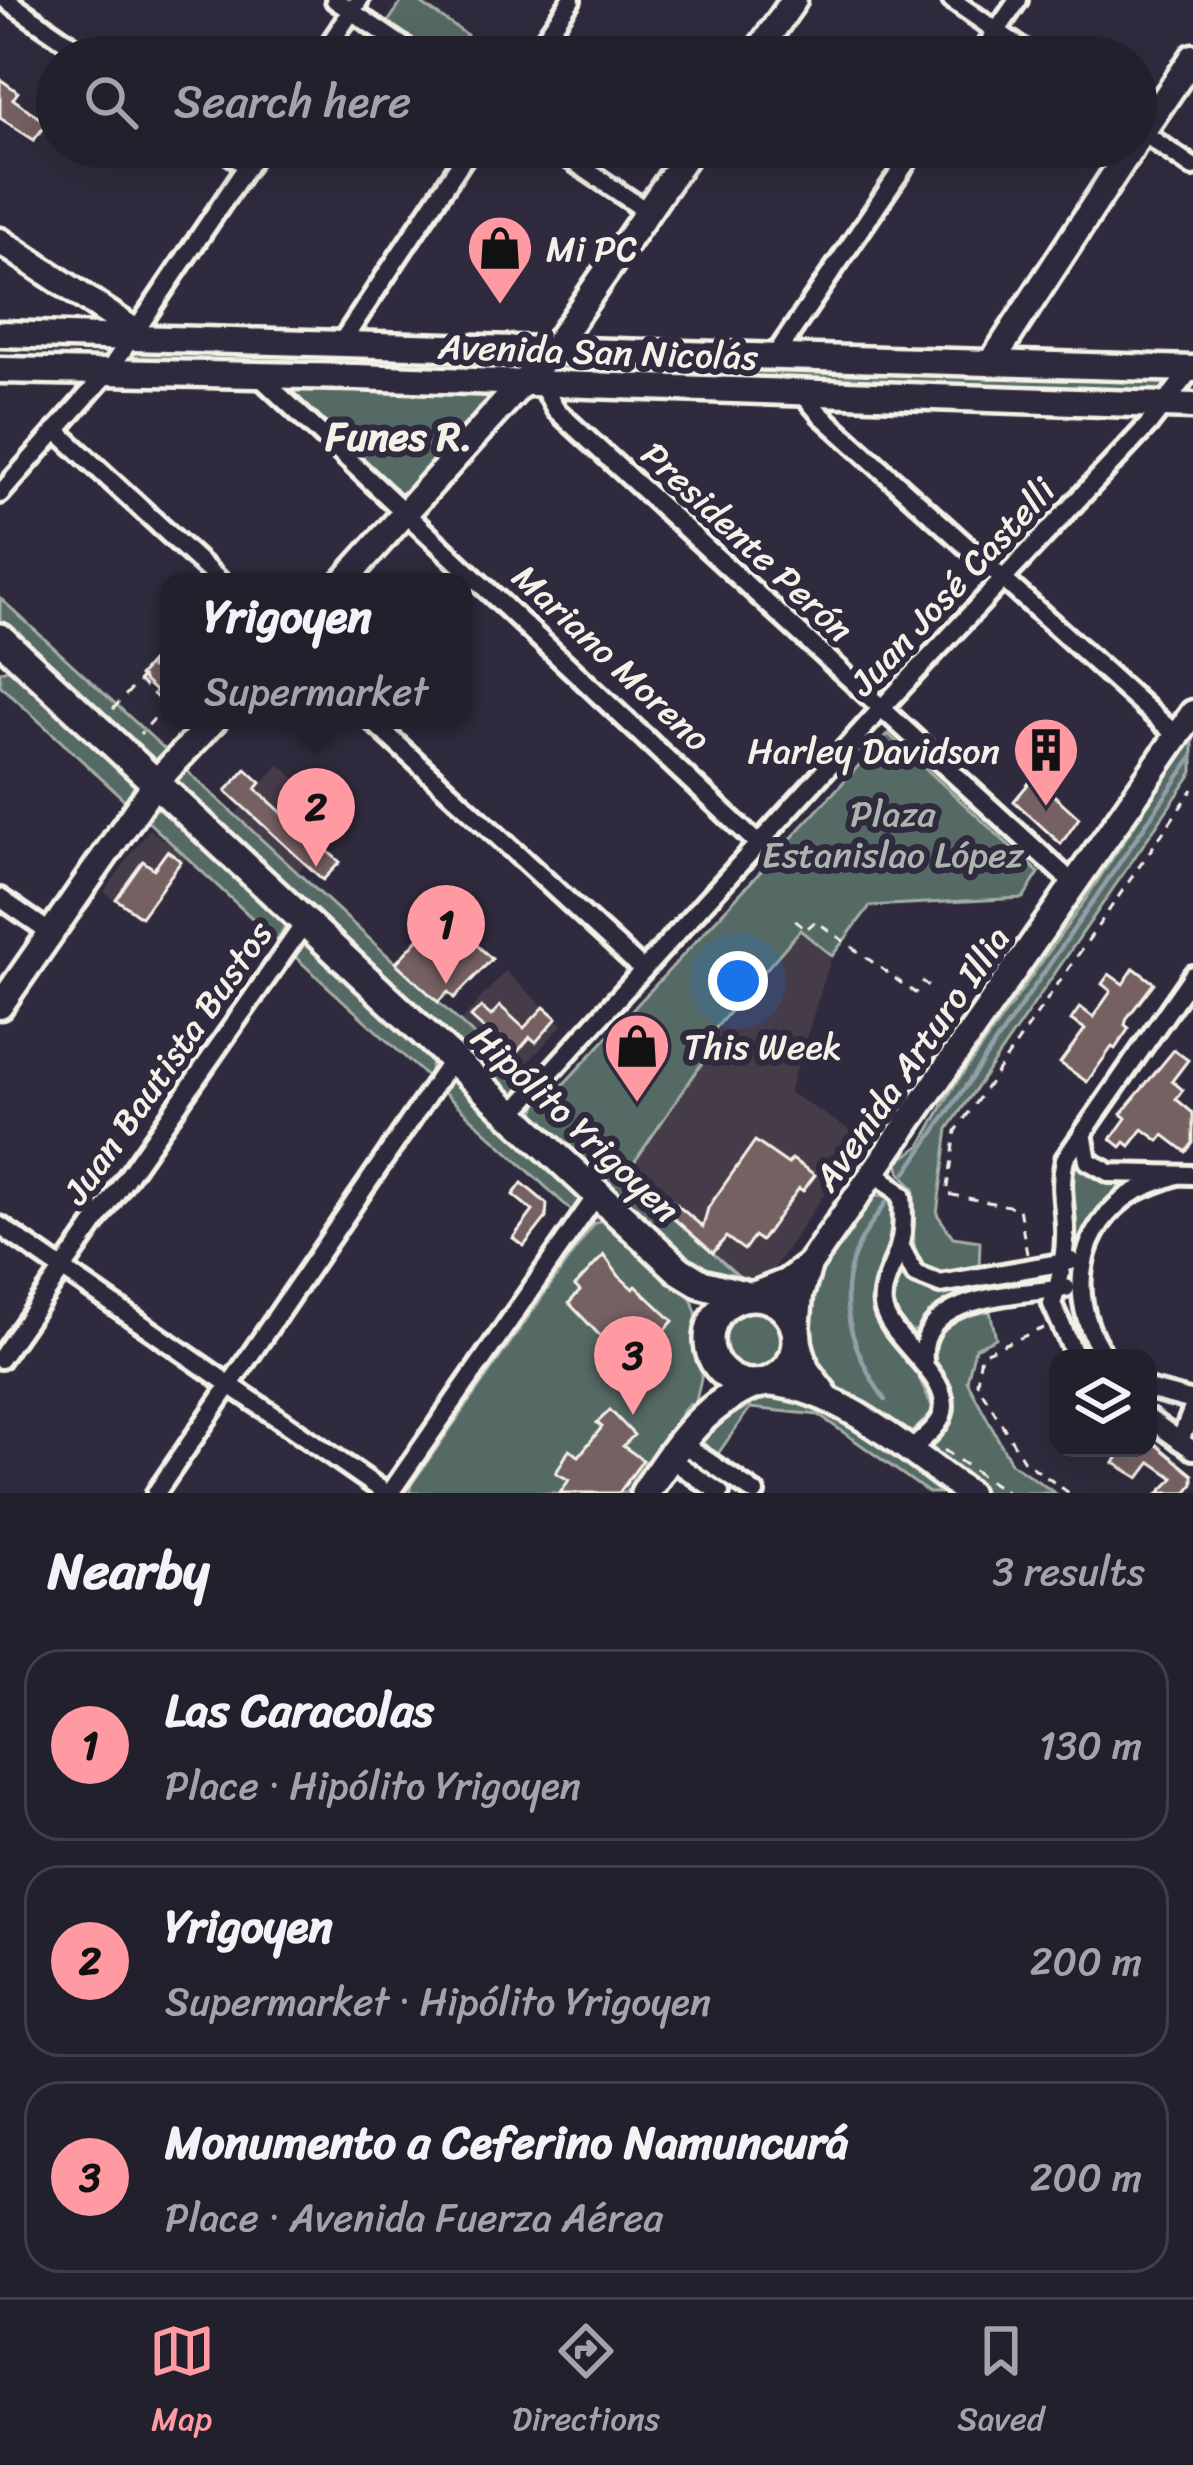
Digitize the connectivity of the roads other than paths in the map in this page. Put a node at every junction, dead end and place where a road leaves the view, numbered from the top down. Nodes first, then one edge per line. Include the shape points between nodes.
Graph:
1 (6, 0) edge
2 (335, 0) edge
3 (571, 0) edge
4 (794, 0) edge
5 (952, 0) edge
6 (1018, 0) edge
7 (356, 6) edge
8 (997, 31) junction
9 (58, 36) edge
10 (335, 36) edge
11 (393, 36) edge
12 (546, 36) edge
13 (769, 36) edge
14 (994, 36) edge
15 (1004, 36) edge
16 (1193, 57) edge
17 (1157, 108) edge
18 (1157, 148) edge
19 (1193, 167) edge
20 (246, 168) edge
21 (457, 168) edge
22 (583, 168) edge
23 (678, 168) edge
24 (903, 168) edge
25 (1116, 168) edge
26 (648, 212) junction
27 (0, 241) edge
28 (0, 334) edge
29 (137, 335) junction
30 (341, 343) junction
31 (552, 350) junction
32 (774, 356) junction
33 (991, 363) junction
34 (1193, 368) edge
35 (0, 370) edge
36 (108, 372) junction
37 (259, 376) junction
38 (533, 385) junction
39 (804, 395) junction
40 (1165, 406) junction
41 (1193, 406) edge
42 (56, 430) junction
43 (0, 494) edge
44 (407, 514) junction
45 (211, 573) edge
46 (351, 573) edge
47 (470, 573) edge
48 (472, 575) edge
49 (1002, 578) junction
50 (3, 647) edge
51 (881, 709) junction
52 (1193, 713) edge
53 (206, 729) edge
54 (381, 729) edge
55 (1178, 736) junction
56 (156, 782) junction
57 (758, 844) junction
58 (1076, 886) junction
59 (0, 898) edge
60 (306, 921) junction
61 (51, 933) junction
62 (643, 970) junction
63 (1193, 974) edge
64 (0, 1006) edge
65 (453, 1058) junction
66 (513, 1113) junction
67 (1083, 1132) junction
68 (877, 1172) junction
69 (1185, 1175) edge
70 (598, 1193) junction
71 (0, 1226) edge
72 (900, 1245) junction
73 (1084, 1258) junction
74 (1061, 1262) junction
75 (809, 1265) junction
76 (63, 1270) junction
77 (679, 1270) junction
78 (915, 1274) junction
79 (886, 1281) junction
80 (966, 1281) junction
81 (1080, 1286) junction
82 (1057, 1289) junction
83 (751, 1296) junction
84 (967, 1306) junction
85 (927, 1332) junction
86 (797, 1333) junction
87 (897, 1336) junction
88 (710, 1344) junction
89 (1071, 1349) edge
90 (1101, 1349) edge
91 (0, 1360) edge
92 (924, 1360) junction
93 (758, 1384) junction
94 (230, 1385) junction
95 (1157, 1392) edge
96 (827, 1396) junction
97 (1193, 1404) edge
98 (1157, 1424) edge
99 (1186, 1445) edge
100 (677, 1446) junction
101 (908, 1452) junction
102 (156, 1493) edge
103 (388, 1493) edge
104 (645, 1493) edge
105 (720, 1493) edge
106 (755, 1493) edge
107 (968, 1493) edge

1 - 9 street
2 - 7 street
3 - 12 street
4 - 13 street
5 - 8 street
6 - 8 street
7 - 10 street
7 - 11 street
8 - 14 street
8 - 15 street
16 - 17 street
18 - 19 street
20 - 29 street
21 - 30 street
22 - 26 street
23 - 26 street
24 - 32 street
25 - 33 street
26 - 31 street
27 - 29 street
28 - 29 street, Avenida San Nicolás
29 - 30 street, Avenida San Nicolás
29 - 36 street
30 - 31 street, Avenida San Nicolás
31 - 32 street, Avenida San Nicolás
31 - 38 street
32 - 33 street, Avenida San Nicolás
33 - 34 street, Avenida San Nicolás
34 - 40 street, Juan José Castelli
35 - 36 street, Avenida San Nicolás
36 - 37 street, Avenida San Nicolás
36 - 42 street
37 - 38 street, Avenida San Nicolás
37 - 44 street, Mariano Moreno
38 - 39 street, Avenida San Nicolás
38 - 44 street
38 - 51 street, Presidente Perón
39 - 40 street, Avenida San Nicolás
39 - 49 street
40 - 41 street, Avenida San Nicolás
40 - 49 street, Juan José Castelli
42 - 43 street
42 - 45 street
44 - 46 street
44 - 47 street, Mariano Moreno
48 - 57 street, Mariano Moreno
49 - 51 street, Juan José Castelli
49 - 55 street
50 - 56 main road, Hipólito Yrigoyen
51 - 57 street, Juan José Castelli
51 - 58 street, Presidente Perón
52 - 55 street, Avenida Arturo Illia
53 - 56 street
54 - 62 street
55 - 58 street, Avenida Arturo Illia
56 - 60 main road, Hipólito Yrigoyen
56 - 61 street
57 - 62 street, Juan José Castelli
58 - 68 street, Avenida Arturo Illia
59 - 61 street
60 - 65 main road, Hipólito Yrigoyen
60 - 76 street, Juan Bautista Bustos
61 - 64 street
62 - 66 street, Juan José Castelli
63 - 67 street
65 - 66 main road, Hipólito Yrigoyen
65 - 94 street
66 - 70 main road, Hipólito Yrigoyen
67 - 69 street via 1098,1168
67 - 74 street via 1060,1179
68 - 72 street via 902,1196
68 - 75 street, Avenida Arturo Illia
69 - 73 street via 1127,1197
70 - 77 main road, Hipólito Yrigoyen
70 - 103 street
71 - 76 street
72 - 78 street
72 - 79 street
73 - 74 street
73 - 81 street
74 - 80 street
74 - 82 street
75 - 83 street, Avenida Arturo Illia
75 - 86 street, Avenida Arturo Illia
76 - 91 street, Juan Bautista Bustos
76 - 94 street
77 - 83 main road, Hipólito Yrigoyen
77 - 88 main road, Hipólito Yrigoyen
78 - 79 street
78 - 80 street via 940,1284
79 - 87 street via 883,1307
80 - 84 street via 974,1293
81 - 82 street
81 - 90 street
82 - 84 street
82 - 89 street via 1052,1304
83 - 86 main road via 782,1305
83 - 88 main road via 720,1311
84 - 85 street
85 - 87 street
85 - 92 street
86 - 93 main road via 788,1366
86 - 96 street via 806,1369
87 - 92 street
88 - 93 main road via 726,1374
88 - 100 main road via 702,1394
92 - 101 street via 944,1410
93 - 96 street
93 - 100 main road via 717,1402
94 - 102 street
94 - 103 street
95 - 97 street
96 - 101 street
97 - 99 street
98 - 99 street
100 - 104 main road
100 - 105 street
100 - 106 street
101 - 107 street

